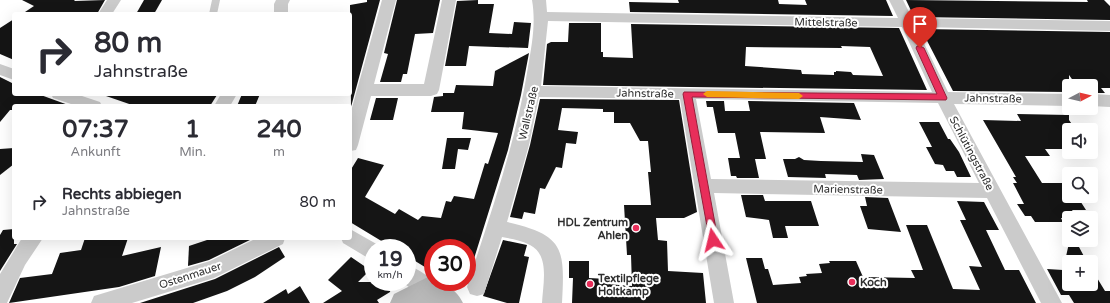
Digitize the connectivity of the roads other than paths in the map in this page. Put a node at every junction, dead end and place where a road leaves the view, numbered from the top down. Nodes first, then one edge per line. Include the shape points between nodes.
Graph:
1 (114, 0) edge
2 (216, 0) edge
3 (283, 0) edge
4 (389, 0) edge
5 (449, 0) edge
6 (539, 0) edge
7 (896, 0) edge
8 (106, 12) edge
9 (213, 12) edge
10 (281, 12) edge
11 (542, 16) junction
12 (908, 24) junction
13 (1110, 26) edge
14 (0, 69) edge
15 (12, 74) edge
16 (365, 90) junction
17 (534, 91) junction
18 (687, 94) junction
19 (65, 96) edge
20 (943, 98) junction
21 (1062, 100) edge
22 (1098, 100) edge
23 (1110, 101) edge
24 (88, 104) edge
25 (352, 139) edge
26 (703, 186) junction
27 (992, 191) junction
28 (497, 222) junction
29 (352, 238) edge
30 (32, 240) edge
31 (272, 240) edge
32 (364, 246) edge
33 (477, 287) dead end
34 (424, 291) edge
35 (431, 291) edge
36 (0, 297) edge
37 (101, 303) edge
38 (403, 303) edge
39 (450, 303) edge
40 (552, 303) edge
41 (724, 303) edge
42 (1052, 303) edge

1 - 8 street
2 - 9 lane
3 - 10 street
4 - 16 street
5 - 16 street via 430,90
6 - 11 street, Wallstraße
7 - 12 street, Schlütingstraße
11 - 12 street, Mittelstraße
11 - 17 street, Wallstraße
12 - 13 street, Mittelstraße
12 - 20 street, Schlütingstraße
14 - 15 street
16 - 25 street
17 - 18 street, Jahnstraße
17 - 28 street, Wallstraße
18 - 20 street, Jahnstraße
18 - 26 street
19 - 24 street
20 - 21 street, Jahnstraße
20 - 27 street, Schlütingstraße
22 - 23 street
26 - 27 street, Marienstraße
26 - 41 street
27 - 42 street, Schlütingstraße
28 - 33 street, Wallstraße
28 - 40 street via 500,228 542,241 550,250 553,265
29 - 32 street
30 - 36 street via 13,268
31 - 37 street, Ostenmauer via 214,269
34 - 38 street
35 - 39 street

